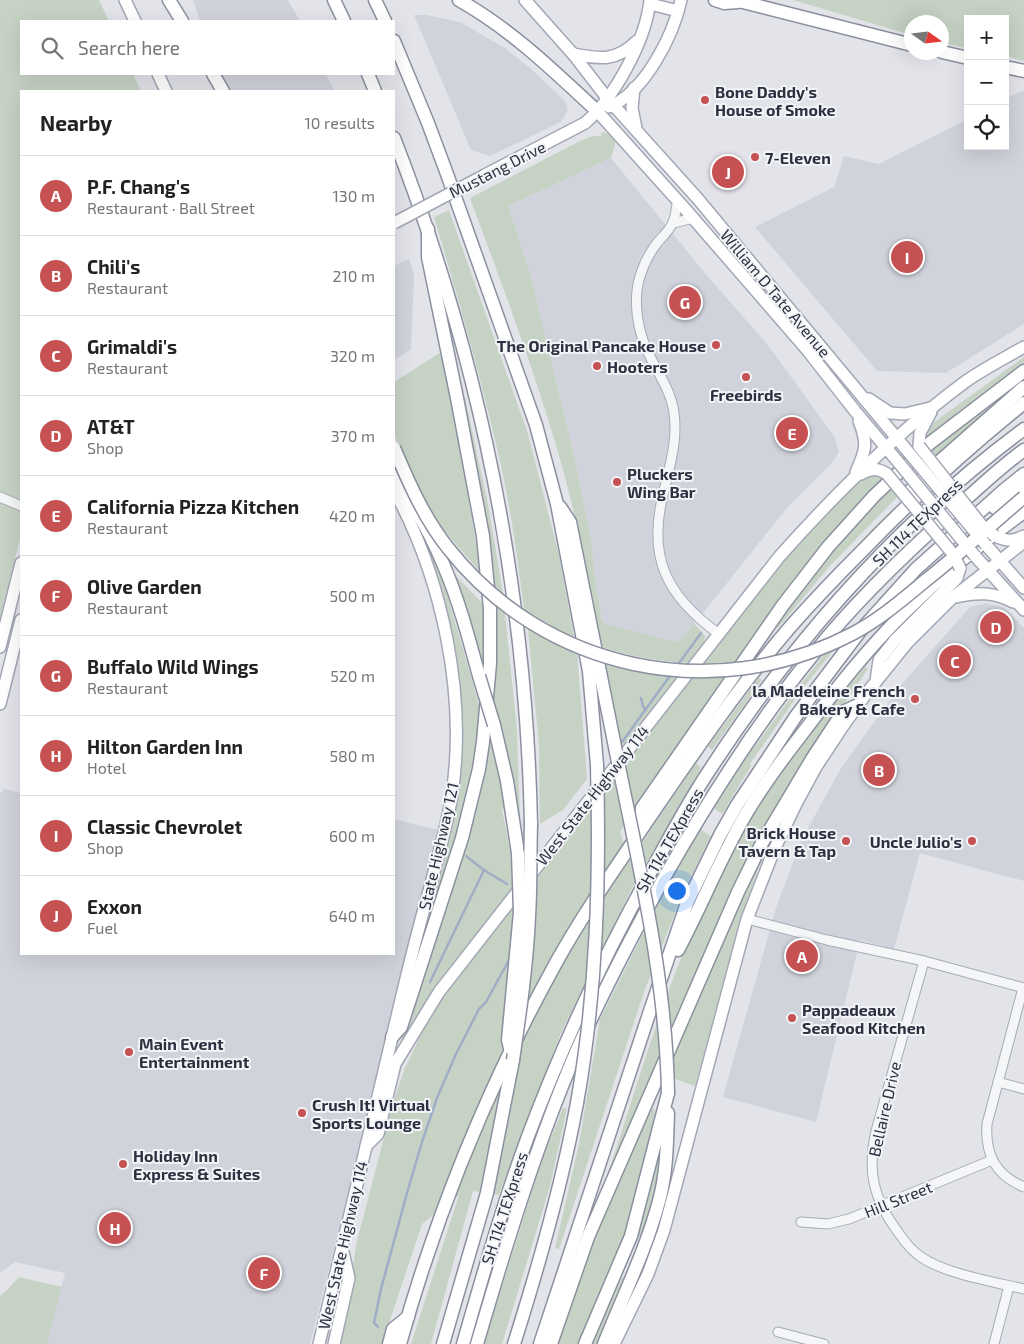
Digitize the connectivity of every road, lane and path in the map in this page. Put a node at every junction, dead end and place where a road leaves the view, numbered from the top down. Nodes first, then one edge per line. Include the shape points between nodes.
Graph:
1 (125, 0) edge
2 (169, 0) edge
3 (334, 0) edge
4 (375, 0) edge
5 (459, 0) edge
6 (525, 0) edge
7 (715, 0) edge
8 (736, 1) edge
9 (650, 2) edge
10 (680, 6) edge
11 (134, 20) edge
12 (181, 20) edge
13 (344, 20) edge
14 (385, 20) edge
15 (638, 40) junction
16 (904, 42) edge
17 (395, 43) edge
18 (573, 54) junction
19 (949, 54) edge
20 (964, 57) edge
21 (1009, 67) edge
22 (1024, 71) edge
23 (158, 75) edge
24 (214, 75) edge
25 (368, 75) edge
26 (634, 88) junction
27 (166, 90) edge
28 (222, 90) edge
29 (375, 90) edge
30 (610, 101) junction
31 (598, 112) junction
32 (637, 130) junction
33 (395, 141) edge
34 (678, 200) junction
35 (690, 214) junction
36 (395, 222) edge
37 (673, 223) junction
38 (723, 229) junction
39 (428, 230) junction
40 (774, 311) junction
41 (818, 343) junction
42 (1024, 347) edge
43 (1024, 371) edge
44 (1024, 387) edge
45 (861, 394) junction
46 (1024, 403) edge
47 (934, 407) junction
48 (855, 411) junction
49 (1024, 429) edge
50 (896, 439) junction
51 (885, 447) junction
52 (395, 450) edge
53 (1024, 450) edge
54 (1024, 474) edge
55 (395, 477) edge
56 (854, 478) junction
57 (1024, 486) edge
58 (395, 492) edge
59 (0, 497) edge
60 (1024, 497) edge
61 (557, 504) junction
62 (20, 506) edge
63 (1024, 512) edge
64 (955, 533) junction
65 (1024, 536) edge
66 (1024, 542) edge
67 (1000, 561) junction
68 (20, 567) edge
69 (987, 570) junction
70 (840, 573) junction
71 (1024, 588) edge
72 (952, 598) junction
73 (1021, 607) edge
74 (20, 624) edge
75 (719, 634) junction
76 (0, 647) edge
77 (875, 682) junction
78 (0, 704) edge
79 (858, 705) junction
80 (637, 836) junction
81 (747, 919) junction
82 (668, 960) junction
83 (924, 961) junction
84 (1023, 988) edge
85 (392, 1037) junction
86 (513, 1060) junction
87 (998, 1082) junction
88 (1024, 1089) edge
89 (668, 1093) junction
90 (366, 1146) junction
91 (992, 1160) junction
92 (1024, 1187) edge
93 (882, 1206) junction
94 (800, 1222) dead end
95 (342, 1248) junction
96 (1009, 1286) junction
97 (1024, 1289) edge
98 (408, 1317) junction
99 (778, 1332) dead end
100 (319, 1344) edge
101 (334, 1344) edge
102 (389, 1344) edge
103 (400, 1344) edge
104 (443, 1344) edge
105 (463, 1344) edge
106 (477, 1344) edge
107 (514, 1344) edge
108 (540, 1344) edge
109 (551, 1344) edge
110 (586, 1344) edge
111 (604, 1344) edge
112 (614, 1344) edge
113 (824, 1344) edge
114 (994, 1344) edge

1 - 11 main road
2 - 12 highway
3 - 13 highway
4 - 14 highway
5 - 31 highway via 527,46
6 - 18 main road, William D Tate Avenue
7 - 8 highway via 724,3
8 - 16 highway
9 - 10 main road
9 - 15 main road
10 - 26 main road, Mustang Drive via 666,42
15 - 18 main road via 628,51 608,58
15 - 30 main road
17 - 61 highway via 428,123 517,366
18 - 30 main road, William D Tate Avenue
19 - 20 highway
21 - 22 highway
23 - 27 main road
24 - 28 highway
25 - 29 highway
26 - 30 main road, Mustang Drive via 626,97
26 - 32 main road via 632,108
30 - 31 main road, Mustang Drive
30 - 32 main road, William D Tate Avenue
31 - 34 main road, William D Tate Avenue
31 - 36 main road, Mustang Drive, bridge via 585,123
32 - 38 main road, William D Tate Avenue
33 - 39 highway
34 - 35 main road, William D Tate Avenue
34 - 37 street
35 - 37 street
35 - 38 main road via 694,209 709,225
35 - 40 main road, William D Tate Avenue
37 - 75 street via 647,260 637,298 646,348 664,380 674,411 676,438 657,534 660,560 673,590 691,612
38 - 41 main road, William D Tate Avenue
39 - 85 highway via 428,257 482,536 490,609 490,663 483,742 471,806 401,1026
39 - 86 highway, bridge via 465,355 490,457 512,580 524,693 530,766 529,915
40 - 41 main road via 785,316 809,342
40 - 48 main road, William D Tate Avenue
41 - 45 main road, William D Tate Avenue
42 - 47 main road, West State Highway 114 via 966,382
43 - 80 highway via 930,443 874,496 828,547 783,605 642,808
44 - 70 highway via 940,461 845,557
45 - 47 main road via 890,413 905,414
45 - 50 main road, William D Tate Avenue
46 - 70 highway via 913,499
47 - 50 main road, West State Highway 114
47 - 65 main road, bridge via 920,433 919,446 983,527 1006,541
48 - 51 main road, William D Tate Avenue
48 - 56 main road via 865,436 864,456
49 - 105 highway, SH 114 TEXpress via 905,530 836,602 764,691 708,773 628,914 567,1038 508,1194
50 - 51 main road, West State Highway 114
50 - 67 main road, William D Tate Avenue, bridge
51 - 56 main road, West State Highway 114
51 - 69 main road, William D Tate Avenue, bridge
52 - 60 highway, bridge via 422,510 438,536 476,581 494,596 544,631 582,649 647,667 681,671 721,671 763,665 819,650 854,634 896,606
53 - 106 highway, SH 114 TEXpress via 915,545 817,650 748,742 690,832 634,931 577,1051 521,1199
54 - 64 highway
55 - 86 highway, bridge via 445,566 494,725 507,781 518,853 520,912 508,1040
56 - 75 main road, West State Highway 114 via 779,557
56 - 77 main road, bridge via 873,469 887,474 953,554 960,568 957,578 879,660
57 - 64 highway via 981,519
58 - 85 main road, State Highway 121 via 426,565 444,628 452,672 456,731 453,792 448,819
59 - 62 street
61 - 89 highway, bridge via 570,522 660,980
61 - 107 highway, bridge via 589,671 597,766 598,921 593,995 577,1103 557,1199
63 - 82 highway via 952,569 905,612 825,704 746,813 679,949
64 - 82 highway via 916,569 861,630 765,762 737,805 702,870
66 - 67 main road
67 - 69 main road
67 - 71 main road, William D Tate Avenue
68 - 76 main road
69 - 72 main road
69 - 73 main road, William D Tate Avenue
70 - 80 highway via 744,684
72 - 73 main road via 992,593
72 - 77 main road via 907,643
74 - 78 main road
75 - 90 main road, West State Highway 114 via 439,992 395,1064 378,1134
77 - 79 main road
79 - 81 main road via 816,767 796,804
79 - 109 highway via 843,712 812,759 762,843 738,892 588,1237
80 - 98 highway via 559,959 487,1102 429,1247
81 - 83 street
81 - 112 main road via 664,1230 648,1274
82 - 108 highway
83 - 84 street
83 - 93 street, Bellaire Drive via 872,1148 874,1186
84 - 87 street
85 - 90 main road, State Highway 121
86 - 104 highway via 487,1193
87 - 88 street
87 - 91 street via 987,1124 986,1137
89 - 110 highway via 631,1236
89 - 111 highway via 667,1147 660,1199 641,1256
90 - 95 main road, West State Highway 114
91 - 92 street via 1001,1174
91 - 93 street, Hill Street
93 - 94 street, Hill Street via 836,1222
93 - 96 street, Bellaire Drive via 904,1241 922,1258 954,1271
95 - 100 main road, West State Highway 114
95 - 101 main road via 349,1278
96 - 97 street, Bellaire Drive
96 - 114 street
98 - 102 highway via 393,1328
98 - 103 highway
99 - 113 street

